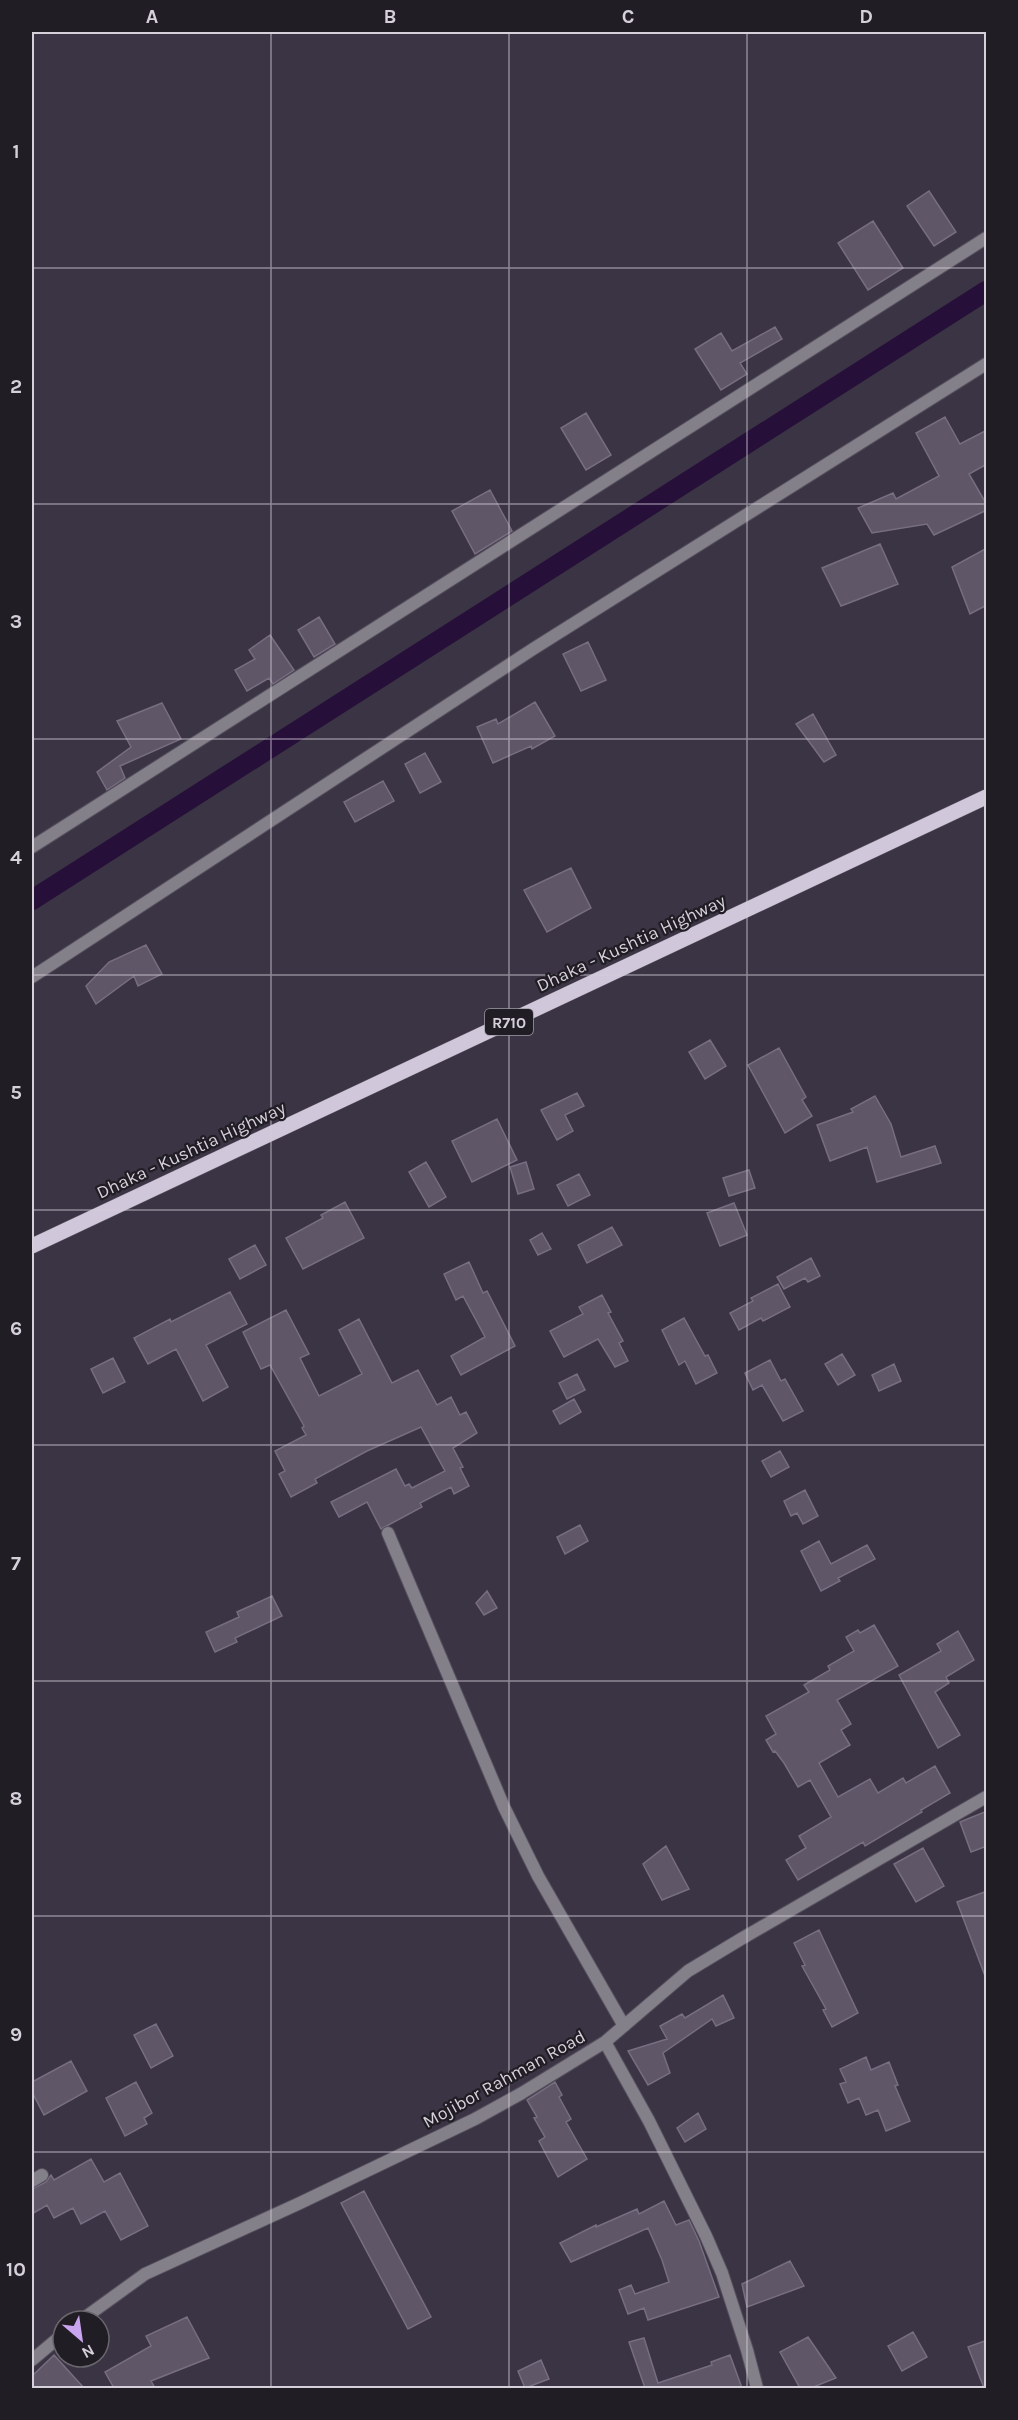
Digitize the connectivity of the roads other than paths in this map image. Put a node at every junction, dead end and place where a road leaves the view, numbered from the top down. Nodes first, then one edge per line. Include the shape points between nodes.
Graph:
1 (987, 238) edge
2 (987, 364) edge
3 (987, 797) edge
4 (32, 847) edge
5 (32, 977) edge
6 (32, 1246) edge
7 (388, 1533) dead end
8 (987, 1797) edge
9 (624, 2026) junction
10 (605, 2043) junction
11 (97, 2309) edge
12 (51, 2344) edge
13 (32, 2360) edge
14 (757, 2388) edge

1 - 4 street
2 - 5 street via 533,649
3 - 6 main road, Dhaka - Kushtia Highway / R710
7 - 9 street via 504,1807 538,1876
8 - 9 street, Mojibor Rahman Road via 688,1971
9 - 10 street, Mojibor Rahman Road
10 - 11 street, Mojibor Rahman Road via 476,2119 145,2274
10 - 14 street via 706,2236 725,2283
12 - 13 street

